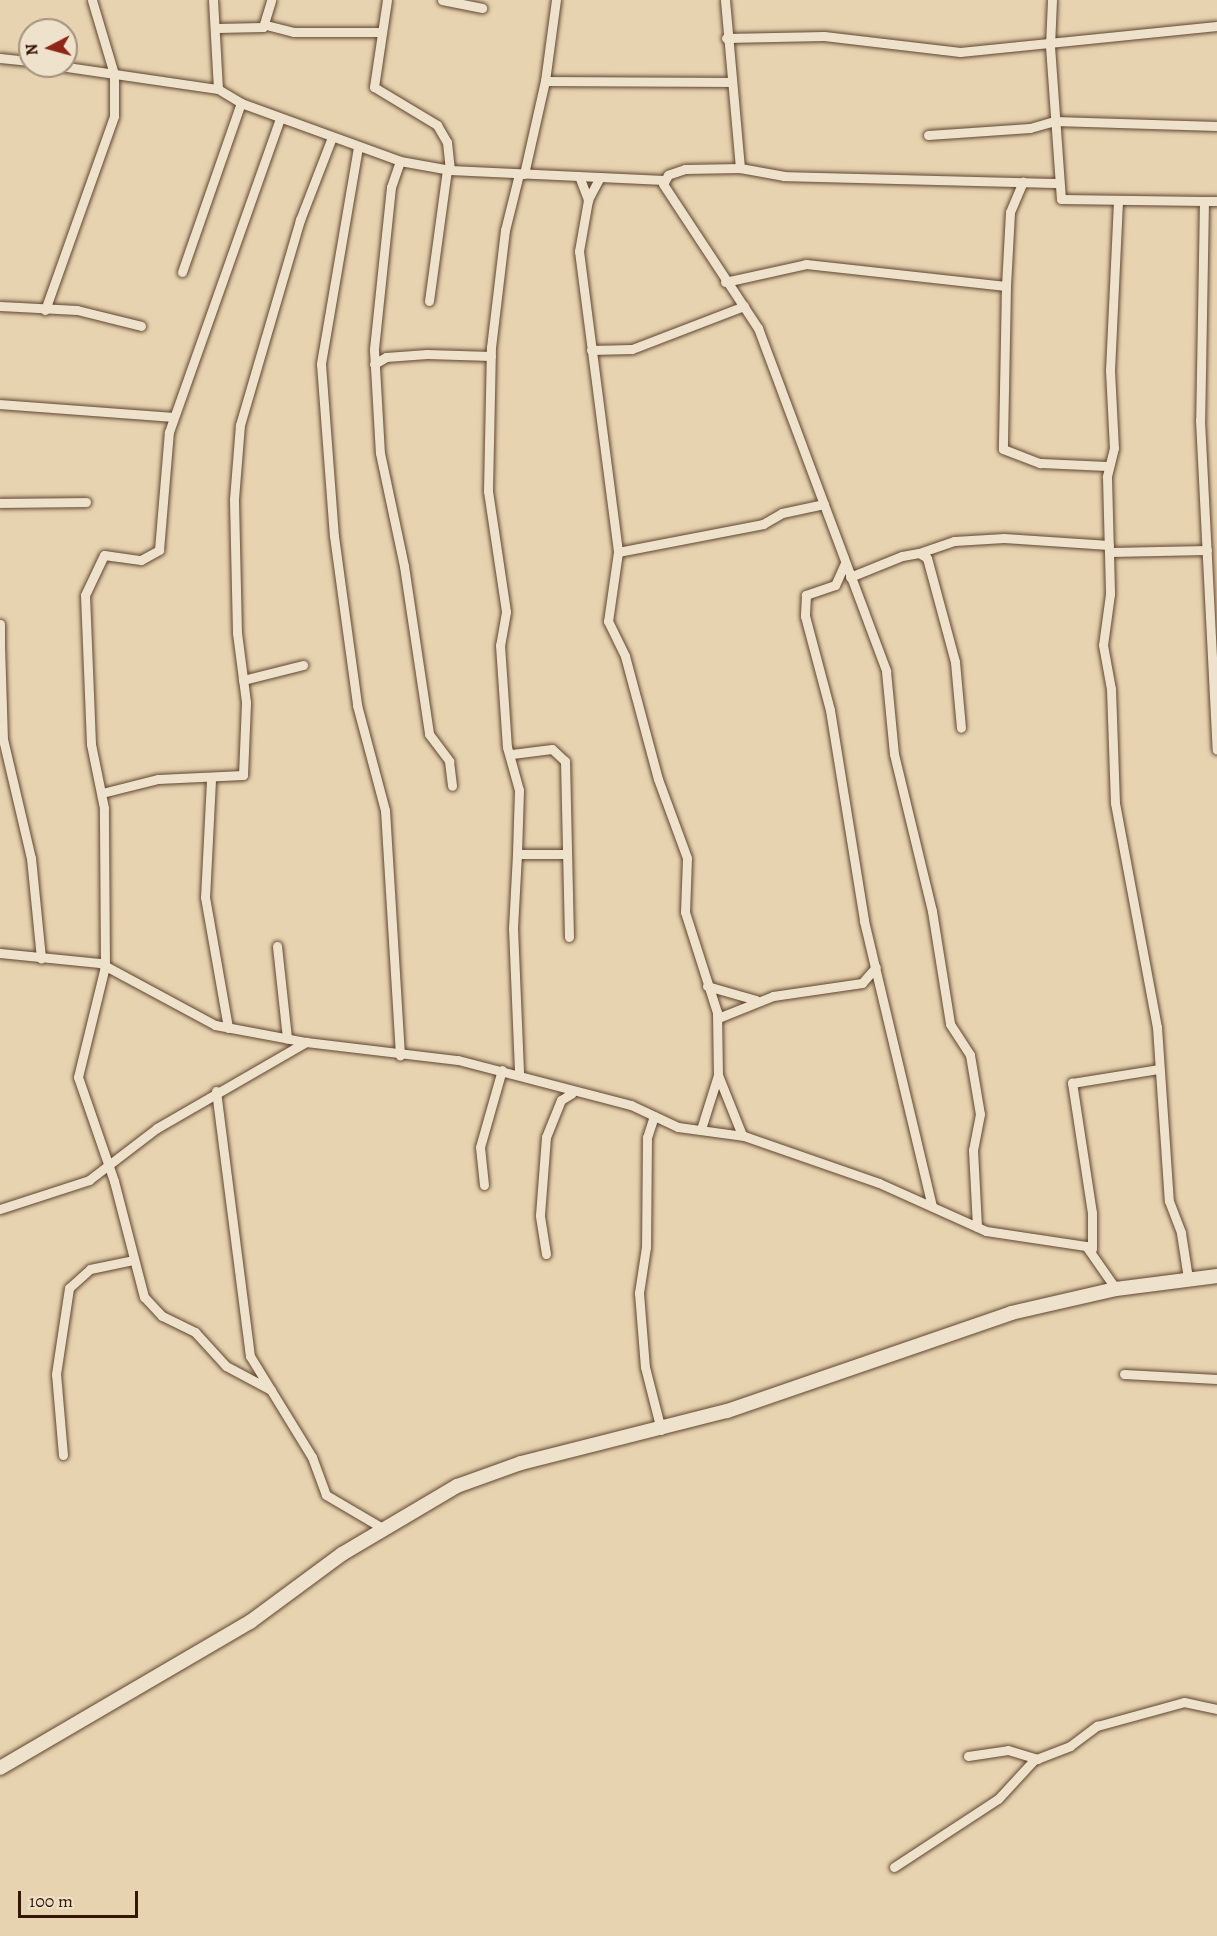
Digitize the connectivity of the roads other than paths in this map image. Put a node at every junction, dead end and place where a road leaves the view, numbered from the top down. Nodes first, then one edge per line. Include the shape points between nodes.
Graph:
1 (92, 0) edge
2 (213, 0) edge
3 (271, 0) edge
4 (387, 0) edge
5 (442, 0) edge
6 (556, 0) edge
7 (725, 0) edge
8 (1052, 0) edge
9 (482, 8) dead end
10 (266, 25) junction
11 (1217, 26) edge
12 (217, 28) junction
13 (379, 32) junction
14 (726, 38) junction
15 (1050, 46) junction
16 (0, 58) edge
17 (18, 60) edge
18 (78, 69) edge
19 (114, 74) junction
20 (545, 81) junction
21 (730, 81) junction
22 (218, 89) junction
23 (241, 103) junction
24 (280, 118) junction
25 (1054, 121) junction
26 (1217, 126) edge
27 (928, 135) dead end
28 (332, 137) junction
29 (358, 147) junction
30 (400, 161) junction
31 (740, 168) junction
32 (449, 170) junction
33 (521, 174) junction
34 (579, 176) junction
35 (600, 177) junction
36 (664, 180) junction
37 (1023, 182) junction
38 (1059, 183) junction
39 (588, 200) junction
40 (1118, 201) junction
41 (1204, 201) junction
42 (1217, 201) edge
43 (182, 272) dead end
44 (725, 282) junction
45 (1006, 286) junction
46 (429, 301) dead end
47 (0, 306) edge
48 (744, 306) junction
49 (45, 310) junction
50 (141, 326) dead end
51 (374, 350) junction
52 (591, 350) junction
53 (490, 356) junction
54 (386, 357) junction
55 (374, 364) junction
56 (0, 404) edge
57 (173, 417) junction
58 (1108, 466) junction
59 (86, 502) dead end
60 (0, 503) edge
61 (824, 504) junction
62 (1110, 548) junction
63 (1207, 550) junction
64 (618, 552) junction
65 (923, 555) junction
66 (845, 563) junction
67 (849, 577) junction
68 (0, 624) edge
69 (0, 645) edge
70 (303, 665) dead end
71 (243, 680) junction
72 (1216, 723) edge
73 (961, 728) dead end
74 (1217, 750) edge
75 (512, 754) junction
76 (212, 780) junction
77 (452, 786) dead end
78 (102, 793) junction
79 (517, 854) junction
80 (565, 854) junction
81 (569, 937) dead end
82 (277, 946) dead end
83 (0, 953) edge
84 (41, 959) junction
85 (105, 966) junction
86 (876, 967) junction
87 (707, 986) junction
88 (758, 1001) junction
89 (718, 1018) junction
90 (228, 1028) junction
91 (287, 1038) junction
92 (306, 1042) junction
93 (400, 1056) junction
94 (1158, 1069) junction
95 (502, 1070) junction
96 (519, 1074) junction
97 (718, 1075) junction
98 (559, 1088) junction
99 (216, 1091) junction
100 (572, 1093) junction
101 (561, 1100) junction
102 (654, 1116) junction
103 (701, 1129) junction
104 (742, 1135) junction
105 (105, 1164) junction
106 (484, 1185) dead end
107 (932, 1206) junction
108 (0, 1209) edge
109 (977, 1227) junction
110 (1092, 1249) junction
111 (546, 1254) dead end
112 (134, 1260) junction
113 (1217, 1276) edge
114 (1188, 1278) junction
115 (1116, 1289) junction
116 (1124, 1374) dead end
117 (1217, 1379) edge
118 (272, 1390) junction
119 (661, 1430) junction
120 (63, 1455) dead end
121 (384, 1529) junction
122 (1217, 1709) edge
123 (968, 1756) dead end
124 (1038, 1759) junction
125 (0, 1768) edge
126 (894, 1867) dead end

1 - 19 street
2 - 12 street
3 - 10 street
4 - 13 street
5 - 9 street
6 - 20 street
7 - 14 street
8 - 15 street
10 - 12 street
10 - 13 street via 294,32
11 - 15 street via 1138,30
12 - 22 street
13 - 32 street via 374,87 437,125 447,142
14 - 15 street via 824,36 960,52
14 - 21 street
15 - 25 street
16 - 17 street
18 - 19 street
19 - 22 street
19 - 49 street via 114,116 103,158
20 - 21 street
20 - 33 street
21 - 31 street
22 - 23 street
23 - 24 street
23 - 43 street
24 - 28 street
24 - 57 street via 238,249
25 - 26 street
25 - 27 street via 1030,128
25 - 38 street
28 - 29 street
28 - 71 street via 300,219 240,425 234,499
29 - 30 street
29 - 93 street via 321,364 330,495 357,705 385,810
30 - 32 street
30 - 51 street via 391,187
31 - 36 street via 685,169
31 - 37 street via 784,176
32 - 33 street
32 - 46 street
33 - 34 street
33 - 53 street via 505,230
34 - 35 street
34 - 39 street
35 - 36 street
35 - 39 street
36 - 44 street
37 - 38 street
37 - 45 street via 1010,212
38 - 40 street via 1064,201
39 - 52 street via 579,251
40 - 41 street
40 - 58 street via 1110,370 1114,448
41 - 42 street
41 - 63 street via 1200,420
44 - 45 street via 806,264
44 - 48 street
45 - 58 street via 1003,449 1040,463
47 - 49 street
48 - 52 street via 632,349
48 - 61 street via 758,328
49 - 50 street via 77,310
51 - 54 street
51 - 55 street
52 - 64 street
53 - 54 street
53 - 75 street via 488,491 506,612 500,645
54 - 55 street
55 - 77 street via 383,480 404,566 429,734 449,761
56 - 57 street via 55,412 94,408
57 - 78 street via 159,550 141,560 104,555 86,595 91,744
58 - 62 street
59 - 60 street
61 - 64 street via 782,513 763,524
61 - 66 street
62 - 63 street
62 - 65 street via 1023,537 954,541 931,548
62 - 94 street via 1110,603 1102,629 1111,689 1115,803 1157,1027
63 - 72 street
64 - 87 street via 608,621 625,656 657,779 686,853 685,912
65 - 67 street
65 - 73 street via 951,639
66 - 67 street
66 - 86 street via 835,585 810,592 804,607 830,710
67 - 109 street via 886,671 894,754 932,911 950,1024 970,1056 980,1114 973,1150
68 - 69 street
69 - 84 street via 3,739 31,858
70 - 71 street
71 - 76 street via 243,775
72 - 74 street
75 - 79 street via 519,790
75 - 80 street via 548,749 563,757
76 - 78 street via 158,779
76 - 90 street via 205,897
78 - 85 street
79 - 80 street
79 - 96 street via 513,928
80 - 81 street
82 - 91 street
83 - 84 street
84 - 85 street
85 - 90 street via 186,1014
85 - 105 street via 78,1077
86 - 88 street via 862,982
86 - 107 street
87 - 88 street
87 - 89 street
88 - 89 street
89 - 97 street
90 - 91 street
91 - 92 street
92 - 93 street
92 - 99 street via 258,1074
93 - 95 street
94 - 110 street via 1072,1083 1092,1213
94 - 114 street via 1168,1202 1181,1233
95 - 96 street
95 - 106 street via 480,1147
96 - 98 street
97 - 103 street
97 - 104 street
98 - 100 street
98 - 101 street
99 - 105 street
99 - 118 street via 247,1347
100 - 101 street
100 - 102 street
101 - 111 street via 548,1125 542,1180
102 - 103 street
102 - 119 street via 647,1137 646,1247 639,1293 645,1367
103 - 104 street
104 - 107 street
105 - 108 street via 89,1180
105 - 112 street
107 - 109 street
109 - 110 street
110 - 115 street
112 - 118 street via 138,1286 155,1311 195,1332 226,1366
112 - 120 street via 90,1269 69,1288 56,1374
113 - 114 street
114 - 115 street
115 - 119 street via 959,1328
116 - 117 street
118 - 121 street via 312,1457 326,1495
119 - 121 street via 521,1463 457,1486
121 - 125 street via 240,1628
122 - 124 street via 1184,1702 1110,1722
123 - 124 street via 1008,1750
124 - 126 street via 998,1799

